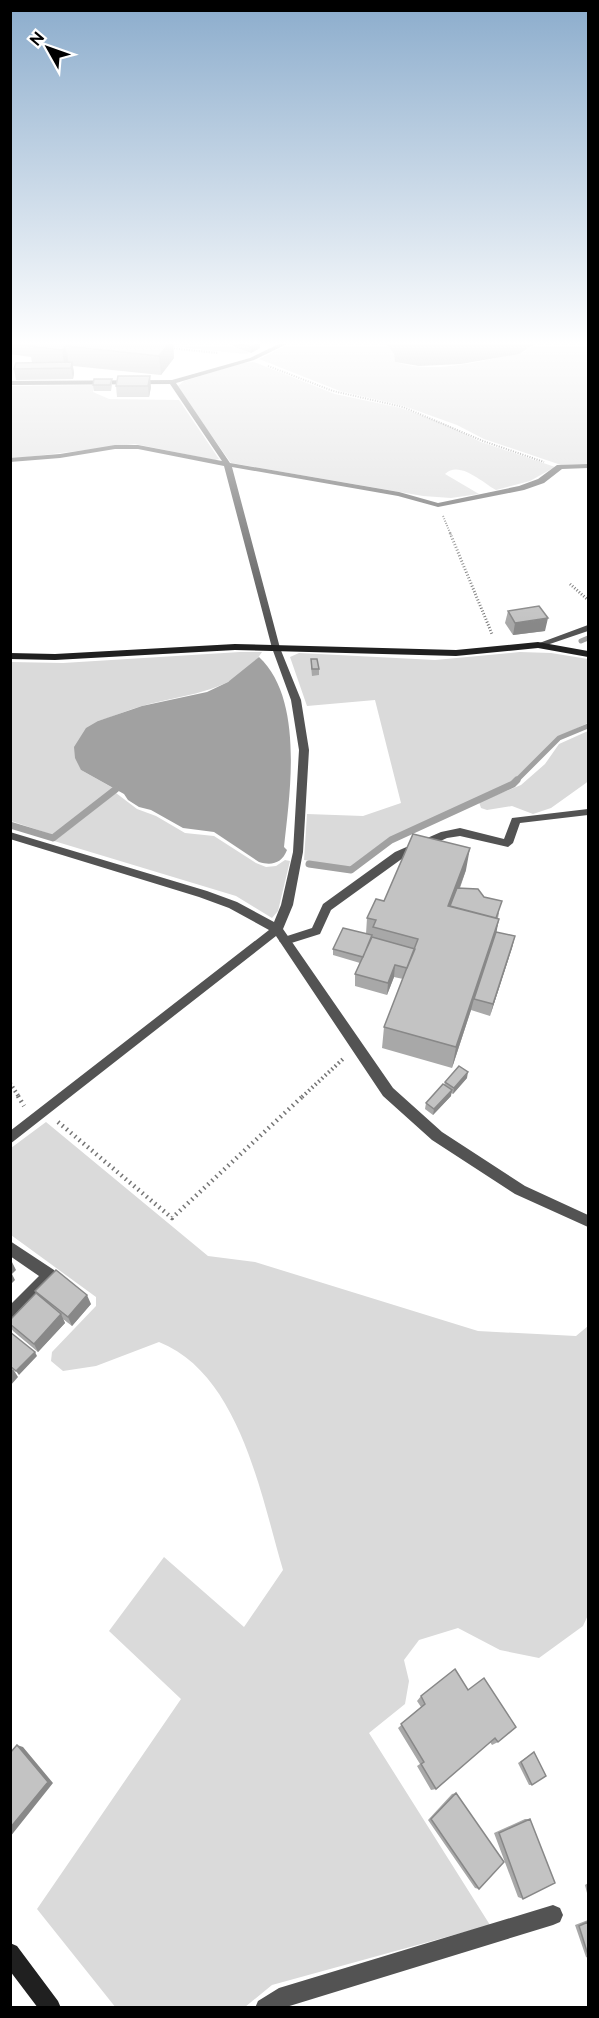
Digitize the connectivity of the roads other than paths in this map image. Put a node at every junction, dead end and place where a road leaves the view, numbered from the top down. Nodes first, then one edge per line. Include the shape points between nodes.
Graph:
1 (208, 435) edge
2 (10, 460) edge
3 (227, 464) junction
4 (588, 466) edge
5 (588, 628) edge
6 (538, 645) junction
7 (276, 648) junction
8 (588, 654) edge
9 (10, 656) edge
10 (588, 812) edge
11 (10, 835) edge
12 (277, 929) junction
13 (285, 941) junction
14 (10, 1139) edge
15 (588, 1221) edge
16 (10, 1247) edge
17 (10, 1316) edge
18 (553, 1915) dead end
19 (10, 1953) edge
20 (51, 2007) edge
21 (265, 2007) edge

1 - 3 street
2 - 3 street via 129,446
3 - 4 street via 399,494 438,505 521,488 541,481 560,467
3 - 7 street
5 - 6 street
6 - 7 street via 456,653
6 - 8 street
7 - 9 street
7 - 12 street via 296,700 304,750 298,852 287,905
10 - 13 street via 516,820 508,843 460,832 445,835 399,855 327,907 316,931
11 - 12 street via 203,894
12 - 13 street
12 - 14 street
13 - 15 street via 388,1092 437,1136 520,1190
16 - 17 street via 49,1275
18 - 21 street via 279,1998
19 - 20 street

